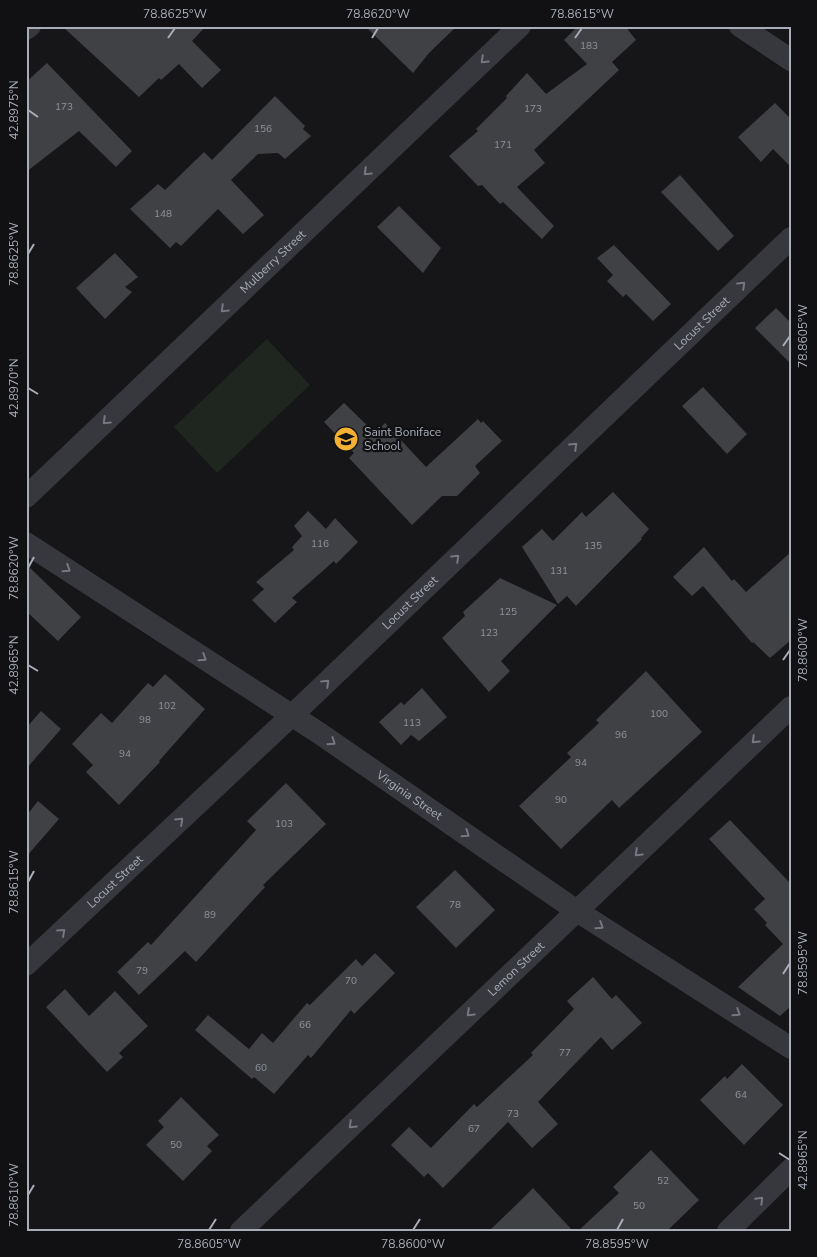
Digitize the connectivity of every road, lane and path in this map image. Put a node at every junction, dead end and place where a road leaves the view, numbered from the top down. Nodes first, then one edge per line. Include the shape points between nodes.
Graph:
1 (30, 26) edge
2 (520, 26) edge
3 (740, 26) edge
4 (26, 30) edge
5 (791, 60) edge
6 (791, 238) edge
7 (26, 497) edge
8 (26, 542) edge
9 (791, 707) edge
10 (291, 716) junction
11 (577, 910) junction
12 (26, 965) edge
13 (791, 1048) edge
14 (791, 1169) edge
15 (241, 1231) edge
16 (728, 1231) edge

1 - 4 street
2 -> 7 street, Mulberry Street
3 - 5 street
10 -> 6 street, Locust Street
8 -> 10 street, Virginia Street
9 -> 11 street, Lemon Street
10 -> 11 street, Virginia Street
12 -> 10 street, Locust Street
11 -> 13 street, Virginia Street
11 -> 15 street, Lemon Street
16 -> 14 street

